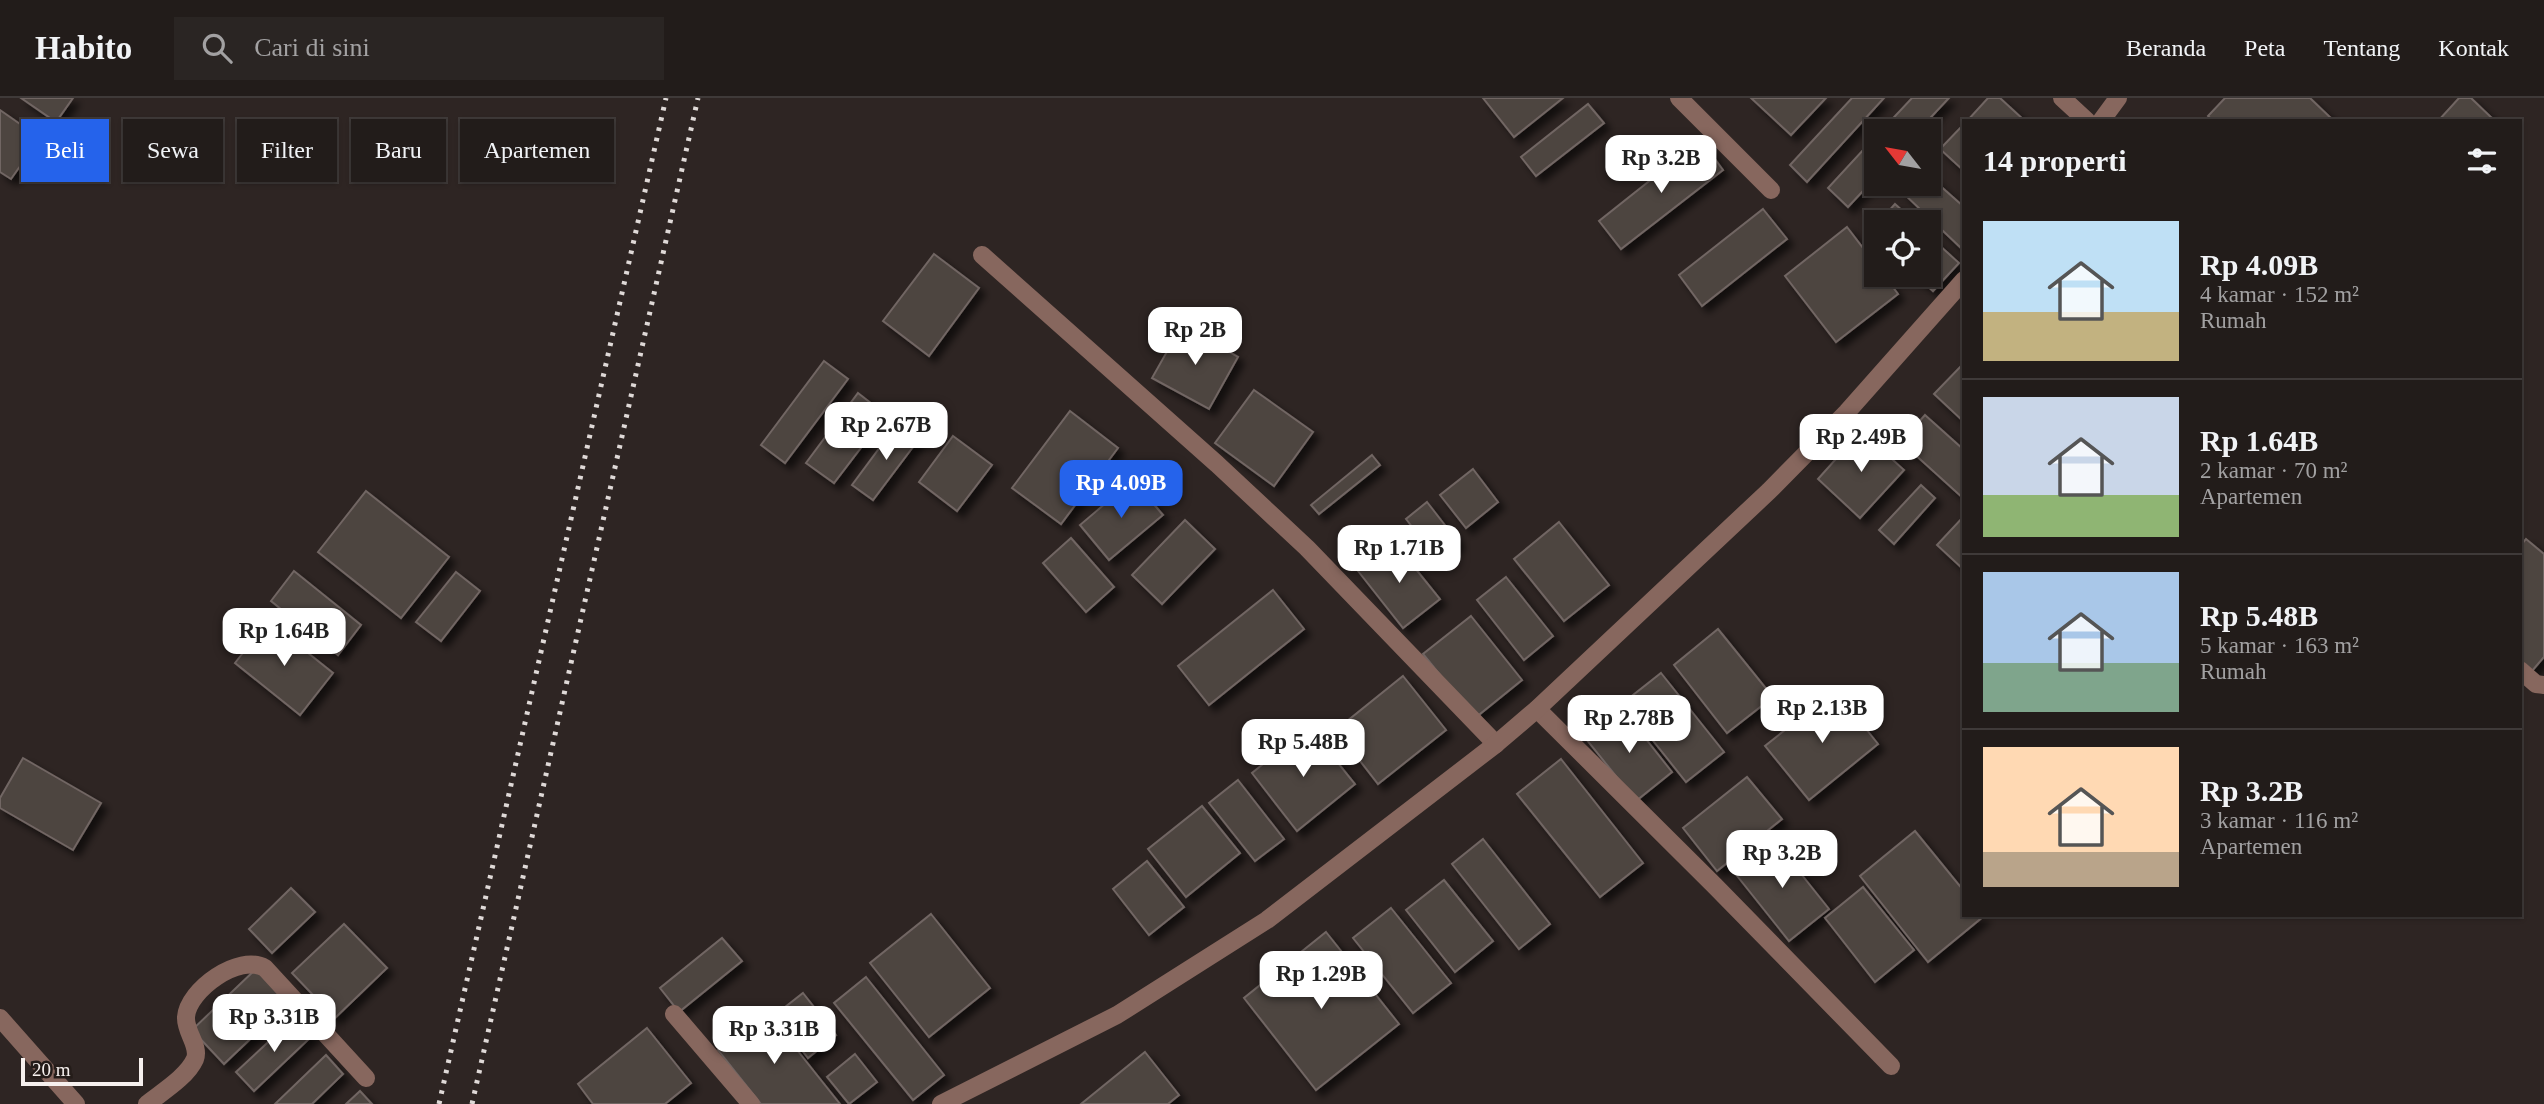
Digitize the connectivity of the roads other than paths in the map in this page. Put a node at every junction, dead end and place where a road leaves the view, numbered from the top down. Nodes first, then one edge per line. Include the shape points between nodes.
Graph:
1 (1679, 98) edge
2 (2062, 98) edge
3 (2118, 98) edge
4 (2085, 119) edge
5 (2102, 119) edge
6 (1772, 190) dead end
7 (982, 255) dead end
8 (1962, 282) edge
9 (2522, 672) edge
10 (2544, 685) edge
11 (1537, 709) junction
12 (1496, 744) junction
13 (674, 1014) dead end
14 (0, 1018) edge
15 (1891, 1066) dead end
16 (366, 1079) dead end
17 (76, 1104) edge
18 (147, 1104) edge
19 (751, 1104) edge
20 (941, 1104) edge

1 - 6 street
2 - 4 street
3 - 5 street
7 - 12 street via 1307,548
8 - 11 street via 1789,471
9 - 10 street
11 - 12 street
11 - 15 street
12 - 20 street via 1267,920 1117,1015
13 - 19 street
14 - 17 street
16 - 18 street via 265,968 248,963 210,981 190,1004 186,1017 196,1048 194,1062

